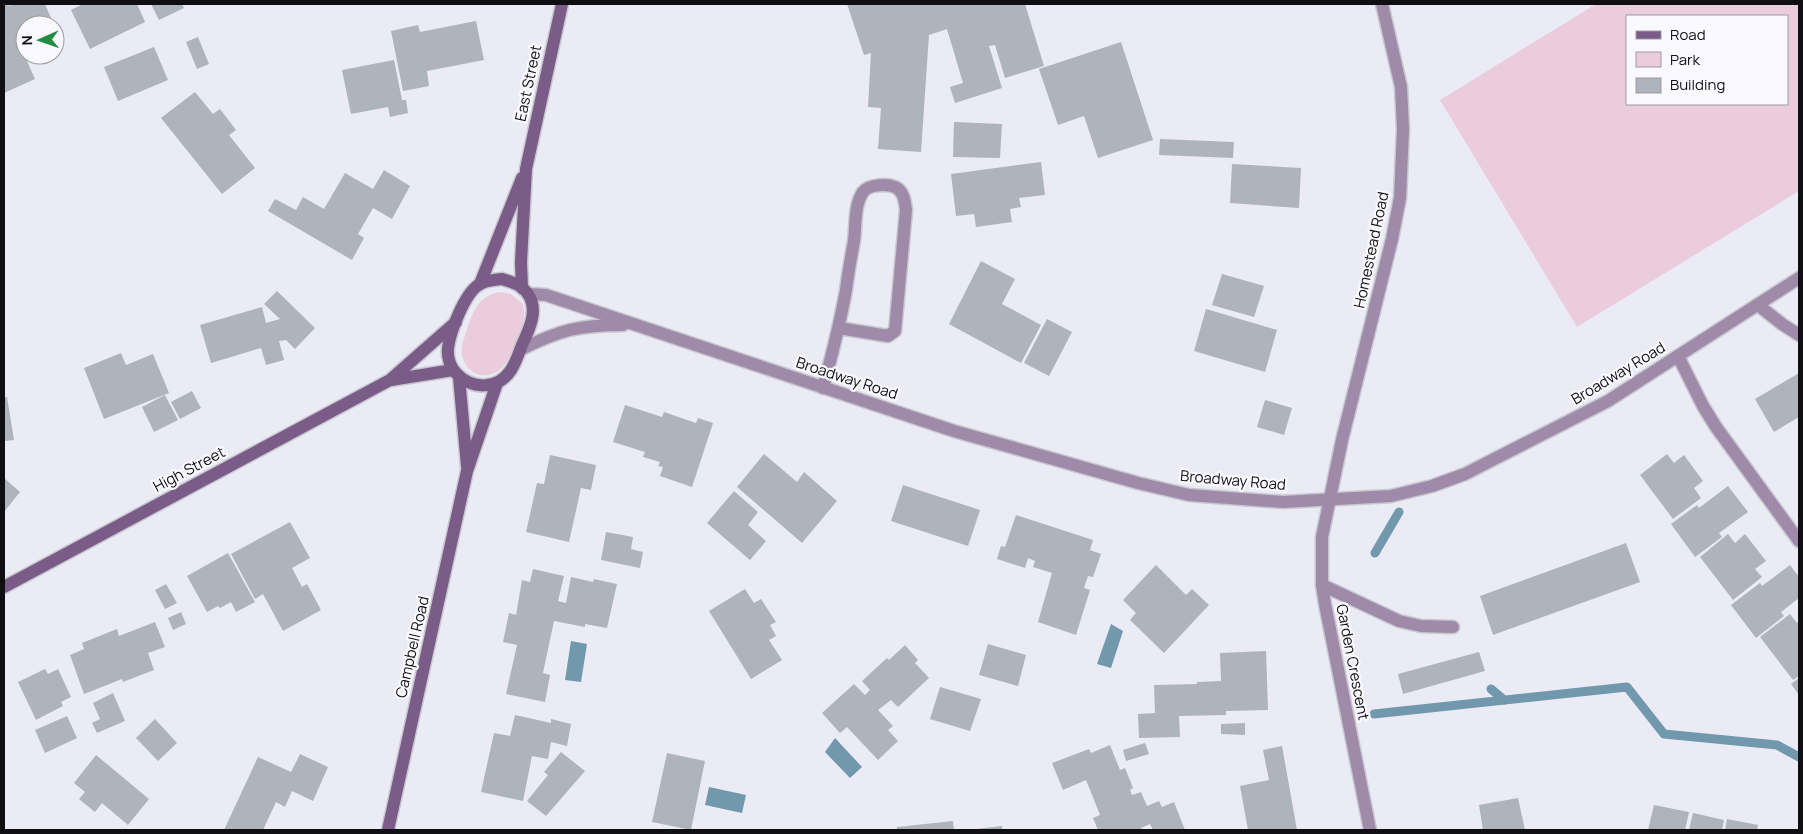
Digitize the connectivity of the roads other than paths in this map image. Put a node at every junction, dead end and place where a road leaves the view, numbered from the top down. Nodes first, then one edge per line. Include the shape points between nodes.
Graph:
1 (562, 4) edge
2 (1382, 4) edge
3 (526, 169) junction
4 (1799, 278) edge
5 (480, 284) junction
6 (525, 291) junction
7 (1758, 305) junction
8 (456, 322) junction
9 (633, 324) junction
10 (838, 328) junction
11 (1799, 335) edge
12 (520, 350) junction
13 (1678, 356) junction
14 (456, 373) junction
15 (390, 380) junction
16 (497, 383) junction
17 (823, 388) junction
18 (468, 471) junction
19 (1329, 500) junction
20 (1799, 541) edge
21 (1322, 585) junction
22 (4, 587) edge
23 (1453, 627) dead end
24 (388, 830) edge
25 (1370, 830) edge

1 - 3 street, East Street
2 - 19 street, Homestead Road via 1400,87 1403,129 1400,198
3 - 5 street, East Street
3 - 6 street, East Street via 521,262
4 - 7 street, Broadway Road
5 - 6 street via 502,279
5 - 8 street via 468,297
6 - 9 street, Broadway Road
6 - 12 street via 532,308 532,320
7 - 11 street
7 - 13 street, Broadway Road
8 - 14 street via 448,359
8 - 15 street, High Street
9 - 12 street, Broadway Road via 569,329
9 - 17 street, Broadway Road
10 - 10 street via 858,202 868,188 893,186 900,189 906,210 895,332 888,336
10 - 17 street
12 - 16 street via 512,369
13 - 19 street, Broadway Road via 1608,401 1465,474 1391,496
13 - 20 street via 1716,426
14 - 15 street, High Street
14 - 16 street via 475,385
14 - 18 street, Campbell Road
15 - 22 street, High Street
16 - 18 street, Campbell Road
17 - 19 street, Broadway Road via 954,431 1138,484 1189,495 1283,502
18 - 24 street, Campbell Road
19 - 21 street, Garden Crescent via 1322,537
21 - 23 street via 1399,621 1421,626
21 - 25 street, Garden Crescent

